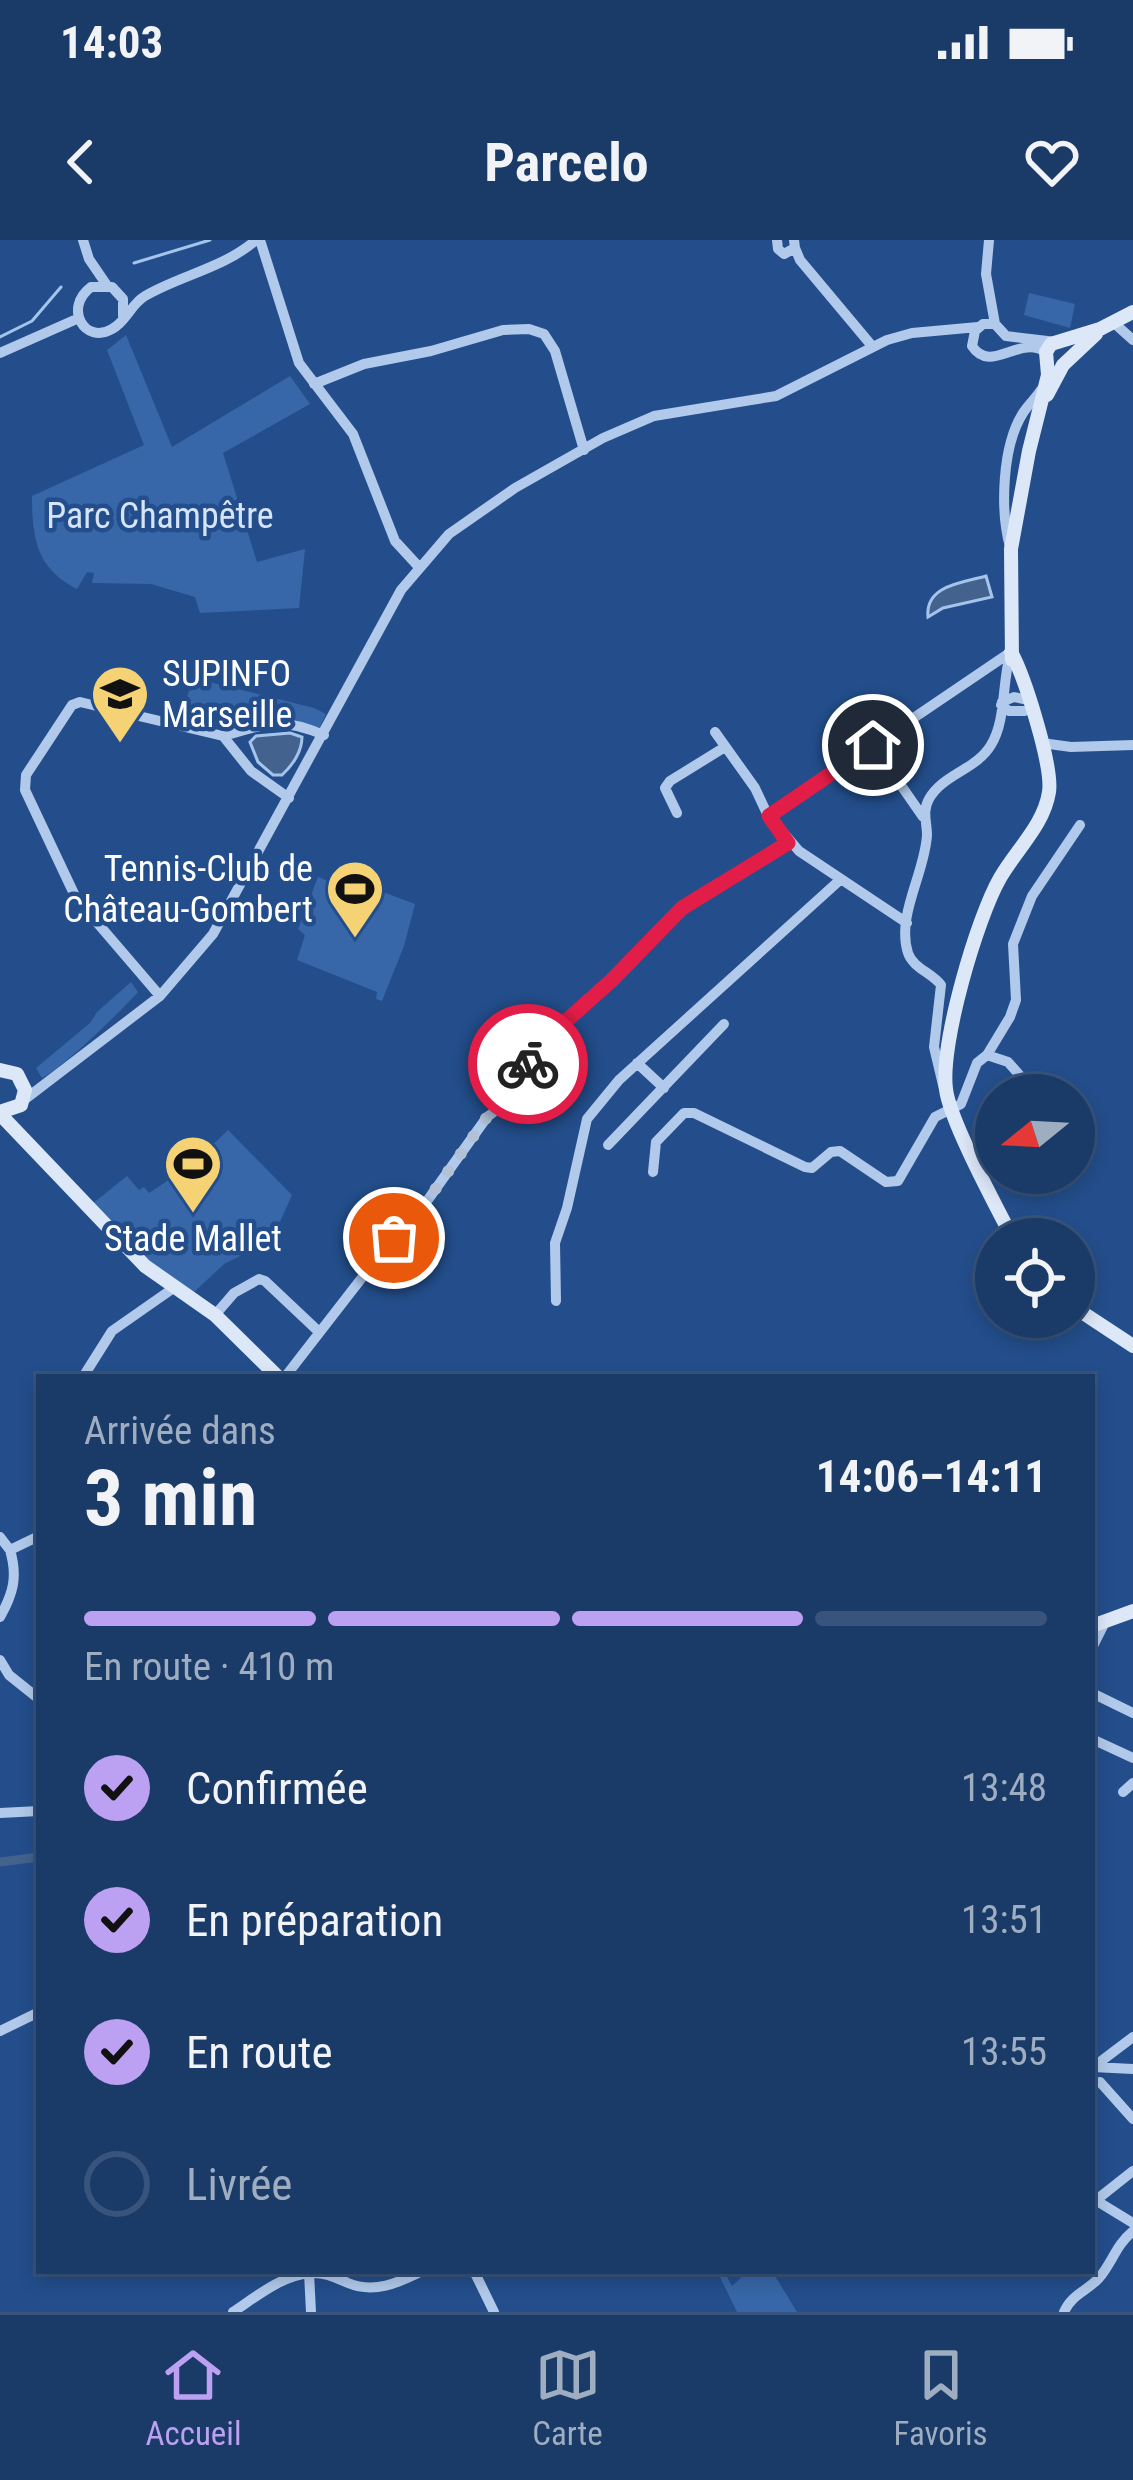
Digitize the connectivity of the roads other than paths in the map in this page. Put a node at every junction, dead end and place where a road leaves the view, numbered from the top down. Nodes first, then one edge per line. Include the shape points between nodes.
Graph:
1 (83, 240) edge
2 (258, 240) edge
3 (778, 240) edge
4 (988, 240) edge
5 (794, 251) edge
6 (88, 260) junction
7 (114, 289) junction
8 (86, 290) junction
9 (151, 292) junction
10 (1133, 311) edge
11 (123, 316) junction
12 (79, 317) junction
13 (986, 325) junction
14 (1107, 326) junction
15 (944, 330) junction
16 (1006, 336) junction
17 (971, 340) junction
18 (1133, 340) edge
19 (872, 346) junction
20 (0, 353) edge
21 (1057, 353) junction
22 (1001, 354) junction
23 (1046, 382) junction
24 (314, 384) junction
25 (1040, 404) junction
26 (584, 450) junction
27 (1011, 549) junction
28 (418, 566) junction
29 (1011, 652) junction
30 (1015, 706) junction
31 (715, 732) dead end
32 (324, 735) junction
33 (223, 736) junction
34 (873, 745) junction
35 (1133, 746) edge
36 (724, 747) junction
37 (1044, 749) junction
38 (1049, 792) junction
39 (289, 798) junction
40 (676, 813) dead end
41 (769, 816) junction
42 (925, 820) junction
43 (1080, 825) dead end
44 (784, 844) junction
45 (841, 880) junction
46 (907, 923) junction
47 (160, 996) junction
48 (724, 1024) dead end
49 (987, 1055) junction
50 (638, 1063) junction
51 (0, 1070) edge
52 (1019, 1074) edge
53 (54, 1077) junction
54 (23, 1081) junction
55 (664, 1088) junction
56 (946, 1092) junction
57 (10, 1109) edge
58 (952, 1110) junction
59 (608, 1145) dead end
60 (653, 1172) dead end
61 (1003, 1218) edge
62 (176, 1287) junction
63 (556, 1301) dead end
64 (215, 1315) junction
65 (1095, 1321) edge
66 (317, 1330) junction
67 (1133, 1346) edge
68 (85, 1374) edge
69 (279, 1374) edge
70 (284, 1374) edge
71 (36, 1537) edge
72 (0, 1538) edge
73 (10, 1550) junction
74 (1133, 1615) edge
75 (0, 1617) edge
76 (1097, 1627) edge
77 (0, 1660) edge
78 (1095, 1694) edge
79 (36, 1697) edge
80 (1133, 1713) edge
81 (1095, 1740) edge
82 (1133, 1758) edge
83 (36, 1811) edge
84 (0, 1813) edge
85 (36, 2013) edge
86 (0, 2031) edge
87 (1133, 2037) edge
88 (1095, 2065) edge
89 (1095, 2067) edge
90 (1133, 2069) edge
91 (1100, 2082) dead end
92 (1133, 2119) edge
93 (1133, 2171) edge
94 (1095, 2198) edge
95 (1095, 2200) edge
96 (1133, 2227) edge
97 (271, 2274) edge
98 (307, 2274) edge
99 (310, 2274) edge
100 (313, 2274) edge
101 (414, 2274) edge
102 (477, 2274) edge
103 (272, 2285) junction
104 (233, 2312) edge
105 (311, 2312) edge
106 (494, 2312) edge
107 (1064, 2312) edge

1 - 6 street
2 - 9 street
2 - 24 street via 296,356
3 - 5 street via 778,249
4 - 13 street
5 - 19 street
6 - 7 street
6 - 8 street
7 - 8 street
7 - 9 street
7 - 11 street
8 - 12 street
9 - 11 street
10 - 14 street
11 - 12 street via 100,332
12 - 20 street
13 - 15 street
13 - 16 street
13 - 17 street
14 - 18 street
14 - 21 street
15 - 17 street
15 - 19 street
16 - 21 street
16 - 22 street
17 - 22 street via 984,358
19 - 26 street via 776,396 654,416
21 - 22 street via 1031,346
21 - 23 street
21 - 25 street
23 - 25 street
23 - 27 street via 1024,410 1006,473
24 - 26 street via 364,364 529,329 555,351
24 - 28 street via 353,434 395,541
25 - 27 street
26 - 28 street via 470,518
27 - 29 street
28 - 32 street
29 - 30 street
29 - 30 street
29 - 34 street
30 - 37 street
30 - 38 street
30 - 42 street via 985,754 929,798
31 - 36 street
32 - 33 street via 274,721
32 - 39 street
33 - 39 street via 251,771
33 - 47 street via 80,702 26,775 25,790 76,898
34 - 41 street
34 - 42 street
35 - 37 street
36 - 40 street via 670,781 665,788
36 - 41 street
37 - 38 street
38 - 56 street via 987,905 952,1028
39 - 47 street via 213,934
41 - 44 street
42 - 46 street
43 - 49 street via 1032,896 1013,944 1016,1000
44 - 45 street
44 - 66 street via 682,908 546,1039 412,1222
45 - 46 street
45 - 50 street
46 - 56 street via 913,962 940,985 934,1048
47 - 53 street
48 - 55 street
49 - 52 street
49 - 58 street
50 - 55 street
50 - 63 street via 587,1119 555,1243
51 - 54 street
53 - 54 street
53 - 57 street
54 - 57 street
55 - 59 street
56 - 58 street
57 - 62 street via 16,1134 145,1266
58 - 60 street via 935,1117 898,1180 886,1182 840,1151 806,1167 694,1113 684,1113 656,1142
58 - 61 street
62 - 64 street
62 - 68 street via 112,1331
64 - 66 street via 259,1279
64 - 69 street
65 - 67 street
66 - 70 street
71 - 73 street
72 - 73 street
73 - 75 street via 16,1574
74 - 76 street
77 - 79 street
78 - 80 street
81 - 82 street
83 - 84 street
85 - 86 street
87 - 88 street
89 - 90 street
91 - 92 street
93 - 94 street
95 - 96 street
96 - 107 street
97 - 103 street
98 - 103 street
99 - 105 street
100 - 101 street via 376,2288
102 - 106 street
103 - 104 street

